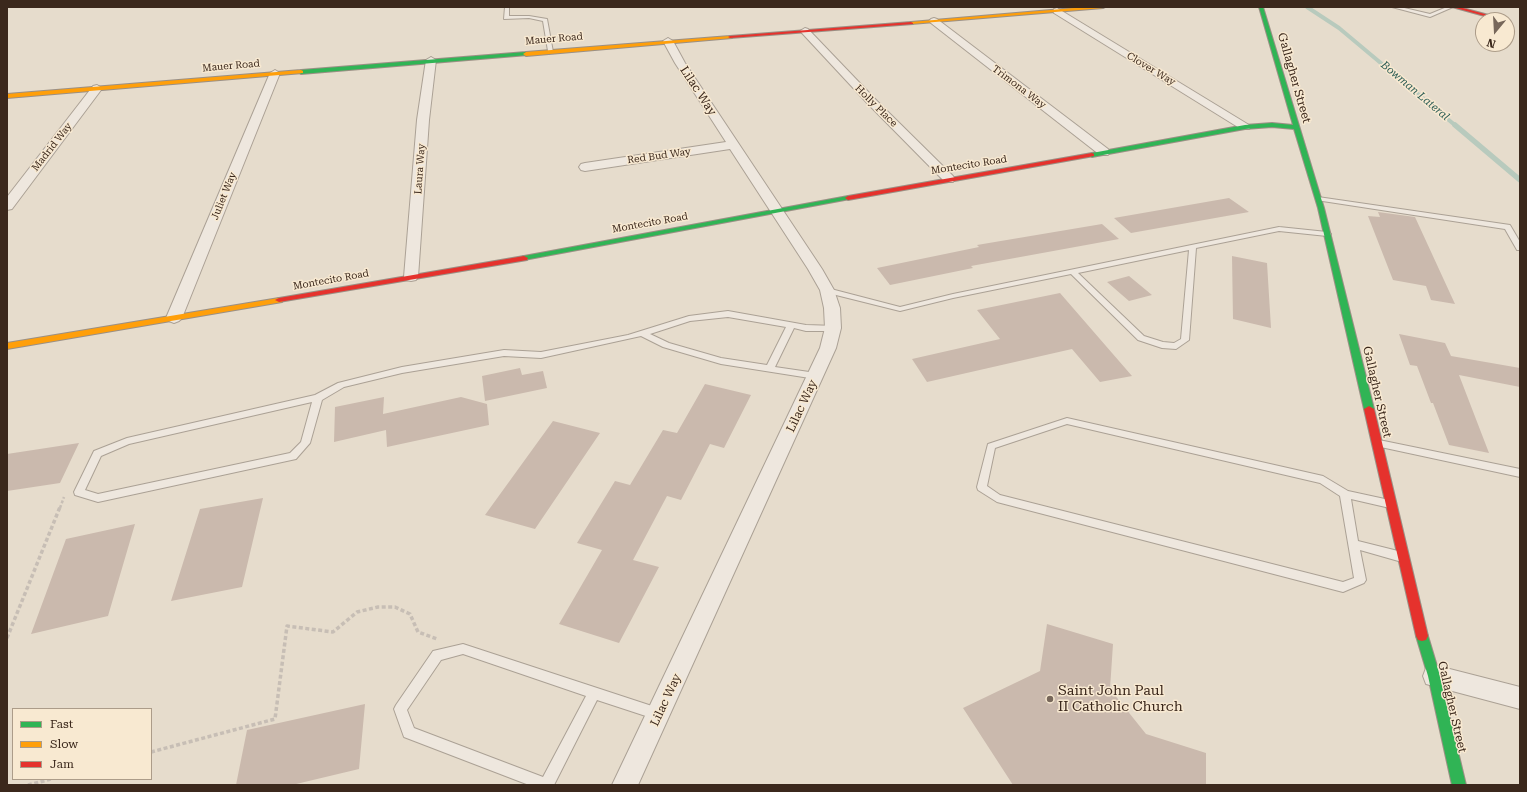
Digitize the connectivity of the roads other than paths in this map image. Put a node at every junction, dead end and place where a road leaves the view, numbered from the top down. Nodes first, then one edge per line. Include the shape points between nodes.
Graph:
1 (1103, 7) edge
2 (1261, 7) edge
3 (1394, 7) edge
4 (1417, 7) edge
5 (1451, 7) edge
6 (1454, 7) edge
7 (507, 8) dead end
8 (1484, 8) edge
9 (1057, 11) junction
10 (1409, 11) junction
11 (1477, 12) edge
12 (1493, 12) edge
13 (934, 21) junction
14 (805, 31) junction
15 (668, 41) junction
16 (551, 51) junction
17 (430, 60) junction
18 (275, 73) junction
19 (97, 88) junction
20 (7, 96) edge
21 (1245, 127) junction
22 (1296, 127) junction
23 (733, 145) junction
24 (1104, 152) junction
25 (585, 167) dead end
26 (949, 179) junction
27 (1318, 199) junction
28 (7, 206) edge
29 (778, 212) junction
30 (1327, 234) junction
31 (1193, 246) junction
32 (1520, 248) edge
33 (1073, 272) junction
34 (411, 277) junction
35 (827, 290) junction
36 (174, 318) junction
37 (791, 326) junction
38 (833, 328) junction
39 (642, 333) junction
40 (7, 346) edge
41 (770, 368) junction
42 (816, 376) junction
43 (318, 398) junction
44 (1378, 444) junction
45 (1520, 473) edge
46 (1346, 494) junction
47 (1392, 504) junction
48 (1353, 544) junction
49 (1403, 557) junction
50 (1434, 676) junction
51 (594, 693) junction
52 (1520, 698) edge
53 (659, 715) junction
54 (546, 785) edge
55 (625, 785) edge
56 (1459, 785) edge

1 - 9 street, Mauer Road
2 - 22 street, Gallagher Street
3 - 10 lane
4 - 10 lane
5 - 10 lane via 1430,16
6 - 11 street
7 - 16 lane via 506,18 529,17 545,20
8 - 12 street
9 - 13 street, Mauer Road
9 - 21 street, Clover Way
13 - 14 street, Mauer Road
13 - 24 street, Trimona Way
14 - 15 street, Mauer Road
14 - 26 street, Holly Place
15 - 16 street, Mauer Road
15 - 23 street, Lilac Way via 680,64
16 - 17 street, Mauer Road
17 - 18 street, Mauer Road
17 - 34 street, Laura Way
18 - 19 street, Mauer Road
18 - 36 street, Juliet Way
19 - 20 street, Mauer Road
19 - 28 street, Madrid Way
21 - 22 street, Montecito Road
21 - 24 street, Montecito Road
22 - 27 street, Gallagher Street
23 - 25 street, Red Bud Way
23 - 29 street, Lilac Way
24 - 26 street, Montecito Road
26 - 29 street, Montecito Road
27 - 30 street, Gallagher Street
27 - 32 lane via 1507,227
29 - 34 street, Montecito Road
29 - 35 street, Lilac Way
30 - 31 lane via 1280,229
30 - 44 street, Gallagher Street
31 - 33 lane
31 - 33 lane via 1184,340 1176,346 1162,345 1141,338
33 - 35 lane via 900,309
34 - 36 street, Montecito Road
35 - 38 street, Lilac Way via 832,308
36 - 40 street, Montecito Road
37 - 38 lane
37 - 39 lane via 728,314 689,319
37 - 41 lane
38 - 42 street, Lilac Way
39 - 41 lane via 666,345 721,361
39 - 43 lane via 541,355 504,353 402,370 341,385
41 - 42 lane
42 - 53 street, Lilac Way
43 - 43 lane via 127,441 97,454 79,492 98,498 293,456 305,443
44 - 45 lane
44 - 47 street, Gallagher Street
46 - 47 lane
46 - 48 lane
46 - 48 lane via 1323,480 1067,421 991,446 982,487 997,498 1343,587 1360,580
47 - 49 street, Gallagher Street
48 - 49 lane
49 - 50 street, Gallagher Street
50 - 52 street
50 - 56 street, Gallagher Street
51 - 53 lane
51 - 54 lane
51 - 54 lane via 463,649 437,655 400,709 409,733
53 - 55 street, Lilac Way

